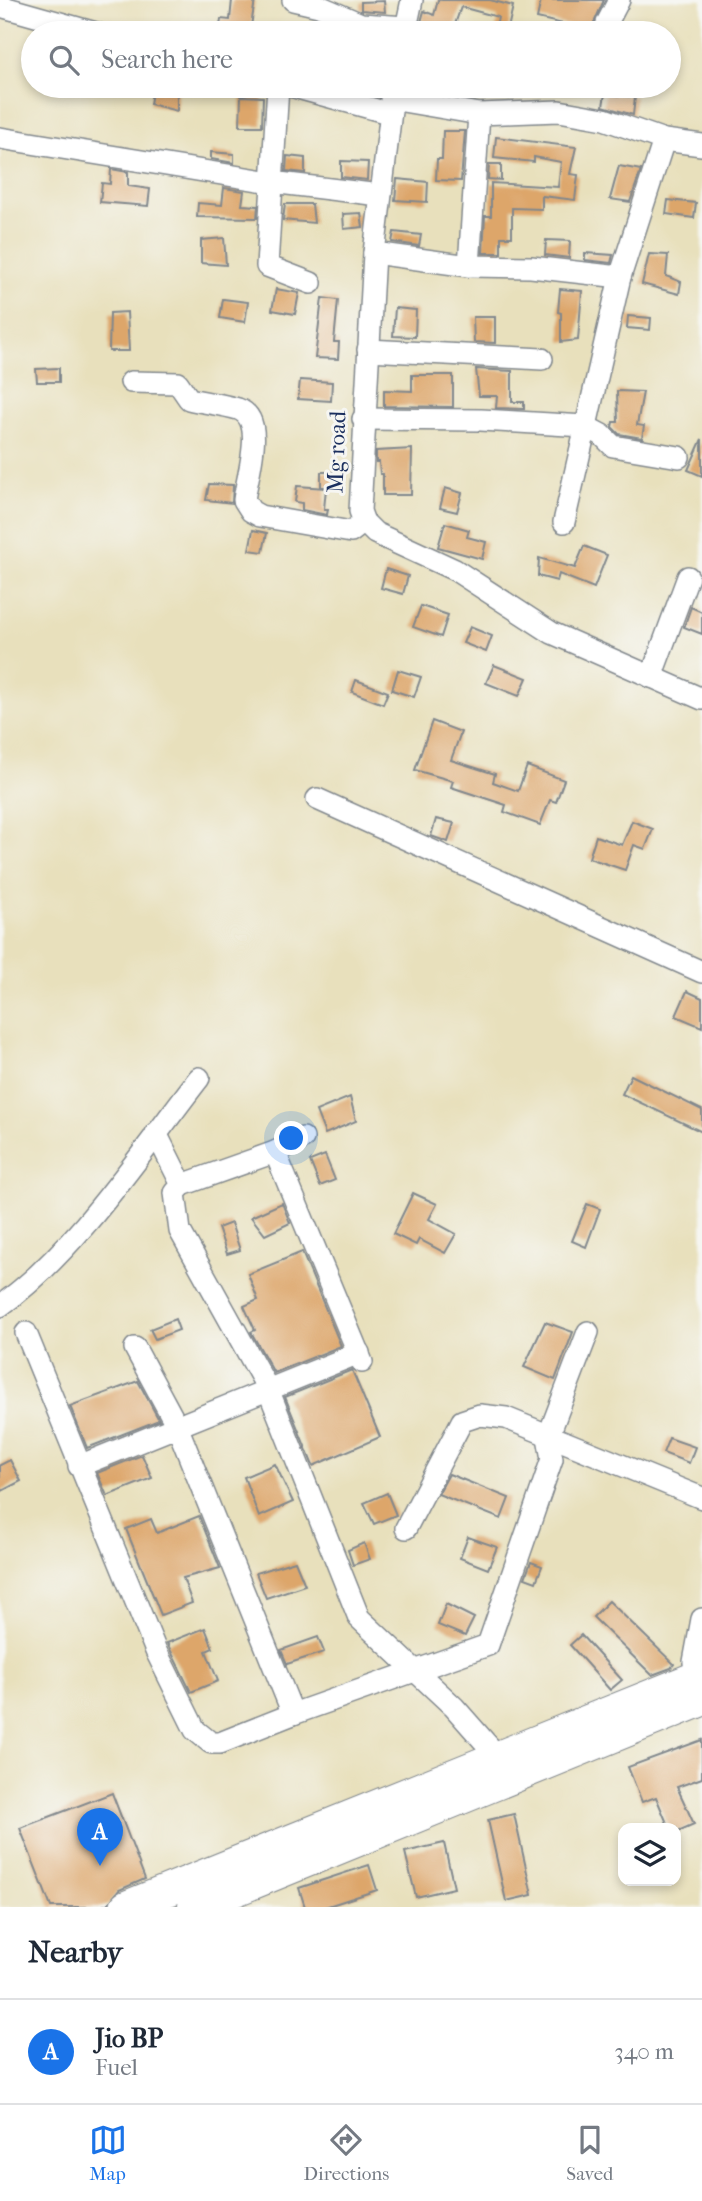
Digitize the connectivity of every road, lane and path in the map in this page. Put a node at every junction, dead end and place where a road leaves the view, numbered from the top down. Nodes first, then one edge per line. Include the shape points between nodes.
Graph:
1 (293, 0) edge
2 (412, 0) edge
3 (619, 0) edge
4 (320, 3) edge
5 (0, 6) edge
6 (53, 21) edge
7 (355, 21) edge
8 (408, 21) edge
9 (608, 21) edge
10 (277, 98) edge
11 (391, 99) edge
12 (479, 114) junction
13 (0, 138) edge
14 (664, 140) junction
15 (702, 145) edge
16 (271, 182) junction
17 (380, 195) junction
18 (374, 253) junction
19 (469, 266) junction
20 (620, 276) junction
21 (311, 283) dead end
22 (368, 349) junction
23 (542, 359) dead end
24 (131, 382) dead end
25 (363, 419) junction
26 (585, 426) junction
27 (679, 457) dead end
28 (364, 522) junction
29 (564, 522) dead end
30 (688, 577) dead end
31 (651, 677) junction
32 (702, 699) edge
33 (317, 799) dead end
34 (702, 972) edge
35 (199, 1078) dead end
36 (156, 1133) junction
37 (303, 1138) dead end
38 (275, 1152) junction
39 (183, 1185) junction
40 (0, 1306) edge
41 (26, 1332) dead end
42 (588, 1332) dead end
43 (135, 1348) dead end
44 (268, 1389) junction
45 (177, 1426) junction
46 (548, 1437) junction
47 (79, 1466) junction
48 (702, 1498) edge
49 (406, 1528) dead end
50 (702, 1619) edge
51 (414, 1673) junction
52 (699, 1688) edge
53 (293, 1714) junction
54 (498, 1756) junction
55 (126, 1907) edge
56 (194, 1907) edge

1 - 4 street
2 - 8 street
3 - 9 street
4 - 7 street
5 - 6 street
10 - 16 street
11 - 12 street
11 - 17 street, Mg road
12 - 14 street via 559,111
12 - 19 street
13 - 16 street
14 - 15 street
14 - 20 street
16 - 17 street
16 - 21 street via 267,266
17 - 18 street, Mg road
18 - 19 street
18 - 22 street, Mg road
19 - 20 street
20 - 26 street
22 - 23 street
22 - 25 street, Mg road
24 - 28 street via 178,383 189,399 239,409 251,416 255,428 244,500 251,511 351,532
25 - 26 street
25 - 28 street, Mg road via 360,511
26 - 27 street via 612,446
26 - 29 street
28 - 31 street, Mg road via 375,533 455,570 552,633
30 - 31 street
31 - 32 street, Mg road
33 - 34 street
35 - 36 street
36 - 39 street
36 - 40 street via 28,1286
37 - 38 street
38 - 39 street
38 - 44 street via 360,1357
39 - 44 street via 176,1193 180,1231
41 - 47 street
42 - 46 street
43 - 45 street
44 - 45 street
44 - 51 street via 359,1618
45 - 47 street
45 - 53 street
46 - 48 street
46 - 49 street via 506,1418 480,1415 462,1421
46 - 51 street via 552,1459 488,1645
47 - 53 street via 156,1651 195,1730 211,1743 220,1743
50 - 52 street
51 - 53 street
51 - 54 street via 454,1707
52 - 54 highway
52 - 56 highway
54 - 55 highway

